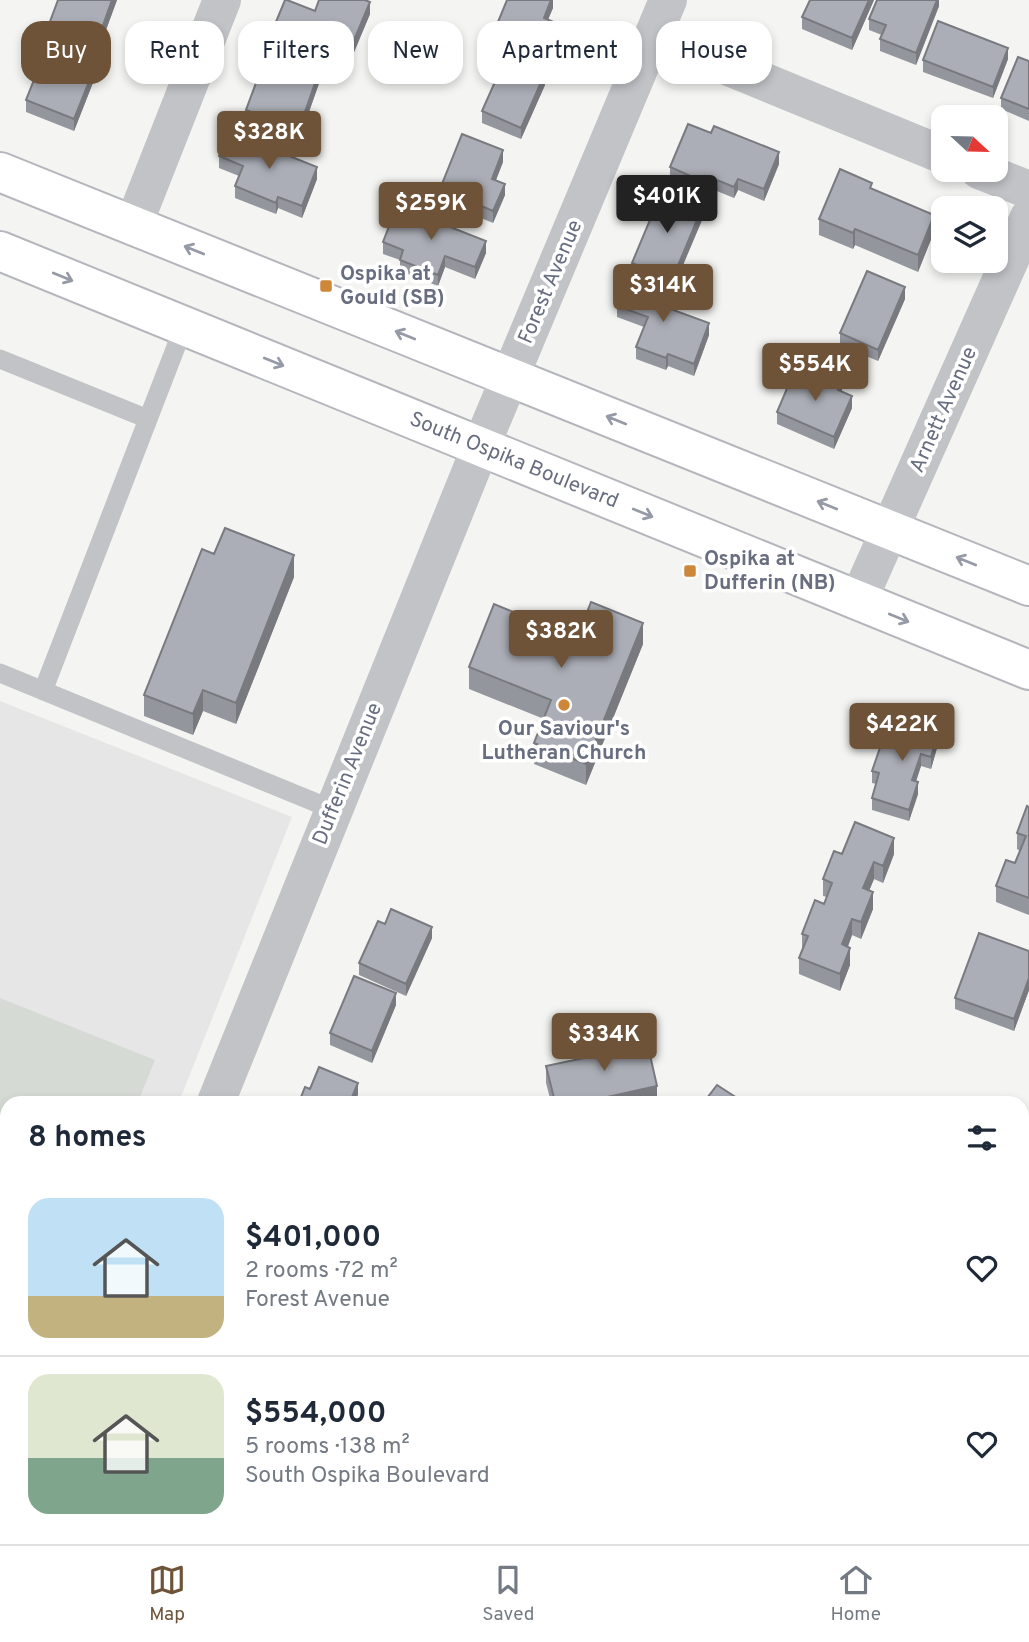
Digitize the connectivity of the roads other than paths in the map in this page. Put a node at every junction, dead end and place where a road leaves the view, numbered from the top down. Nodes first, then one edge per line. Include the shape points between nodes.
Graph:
1 (222, 0) edge
2 (668, 0) edge
3 (653, 36) junction
4 (931, 150) edge
5 (0, 172) edge
6 (1008, 182) edge
7 (1029, 190) edge
8 (1029, 217) edge
9 (133, 226) junction
10 (0, 251) edge
11 (184, 326) junction
12 (0, 359) edge
13 (511, 378) junction
14 (148, 419) junction
15 (481, 446) junction
16 (890, 531) junction
17 (1029, 586) edge
18 (858, 601) junction
19 (1029, 670) edge
20 (0, 673) edge
21 (43, 691) junction
22 (334, 810) junction
23 (218, 1096) edge

1 - 9 street
2 - 3 street, Forest Avenue
3 - 4 street
3 - 13 street, Forest Avenue
5 - 9 main road
6 - 7 street
8 - 16 street, Arnett Avenue
13 -> 9 main road
10 -> 11 main road, South Ospika Boulevard
11 - 14 lane
11 -> 15 main road, South Ospika Boulevard
12 - 14 lane
13 - 15 street, Forest Avenue
16 -> 13 main road
14 - 21 lane
15 -> 18 main road, South Ospika Boulevard
15 - 22 street, Dufferin Avenue
17 -> 16 main road
16 - 18 street, Arnett Avenue
18 -> 19 main road, South Ospika Boulevard
20 - 21 lane
21 - 22 lane
22 - 23 street, Dufferin Avenue

